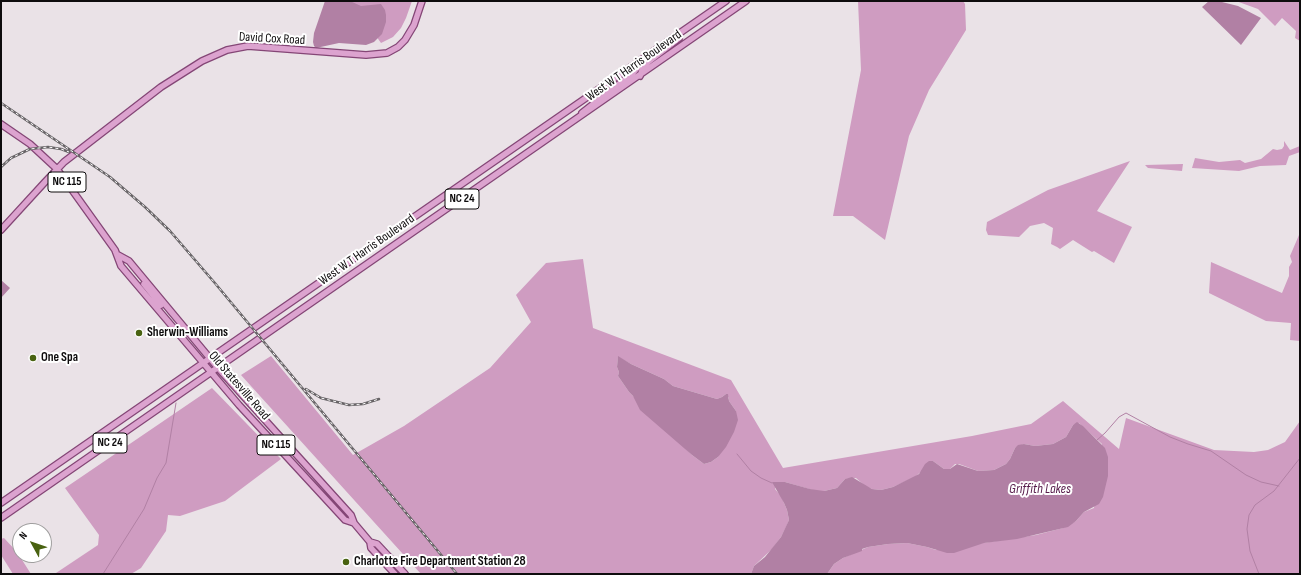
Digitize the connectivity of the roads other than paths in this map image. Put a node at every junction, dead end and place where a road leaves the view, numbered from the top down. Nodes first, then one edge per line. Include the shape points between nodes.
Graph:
1 (422, 1) edge
2 (726, 1) edge
3 (746, 1) edge
4 (700, 20) junction
5 (637, 64) junction
6 (640, 76) junction
7 (1, 124) edge
8 (570, 124) junction
9 (57, 169) junction
10 (1, 230) edge
11 (118, 257) junction
12 (176, 318) junction
13 (210, 358) junction
14 (203, 363) junction
15 (218, 368) junction
16 (211, 372) junction
17 (1, 503) edge
18 (1, 518) edge
19 (354, 523) junction
20 (370, 542) junction
21 (395, 574) edge
22 (405, 574) edge

1 - 9 main road, David Cox Road via 406,40 387,53 359,55 248,46 214,55 161,86
2 - 4 main road, West W T Harris Boulevard / NC 24
3 - 6 main road, West W T Harris Boulevard / NC 24
4 - 5 main road, West W T Harris Boulevard / NC 24
4 - 6 main road via 648,62
5 - 8 main road via 632,74 587,107
5 - 13 main road, West W T Harris Boulevard / NC 24
6 - 8 main road, West W T Harris Boulevard / NC 24
7 - 9 main road, Old Statesville Road / NC 115 via 35,148
8 - 15 main road, West W T Harris Boulevard / NC 24
9 - 10 main road, David Cox Road
9 - 11 main road, Old Statesville Road / NC 115
11 - 12 main road
11 - 12 main road, Old Statesville Road / NC 115 via 129,261
11 - 14 main road, Old Statesville Road / NC 115 via 122,266
12 - 13 main road, Old Statesville Road / NC 115
13 - 14 main road, West W T Harris Boulevard / NC 24
13 - 15 main road, Old Statesville Road / NC 115
14 - 16 main road, Old Statesville Road / NC 115
14 - 17 main road, West W T Harris Boulevard / NC 24
15 - 16 main road, West W T Harris Boulevard / NC 24
15 - 19 main road, Old Statesville Road / NC 115 via 351,515
16 - 18 main road, West W T Harris Boulevard / NC 24
16 - 19 main road, Old Statesville Road / NC 115 via 345,520
19 - 20 main road, Old Statesville Road / NC 115
20 - 21 main road, Old Statesville Road / NC 115 via 371,548
20 - 22 main road, Old Statesville Road / NC 115 via 377,544

